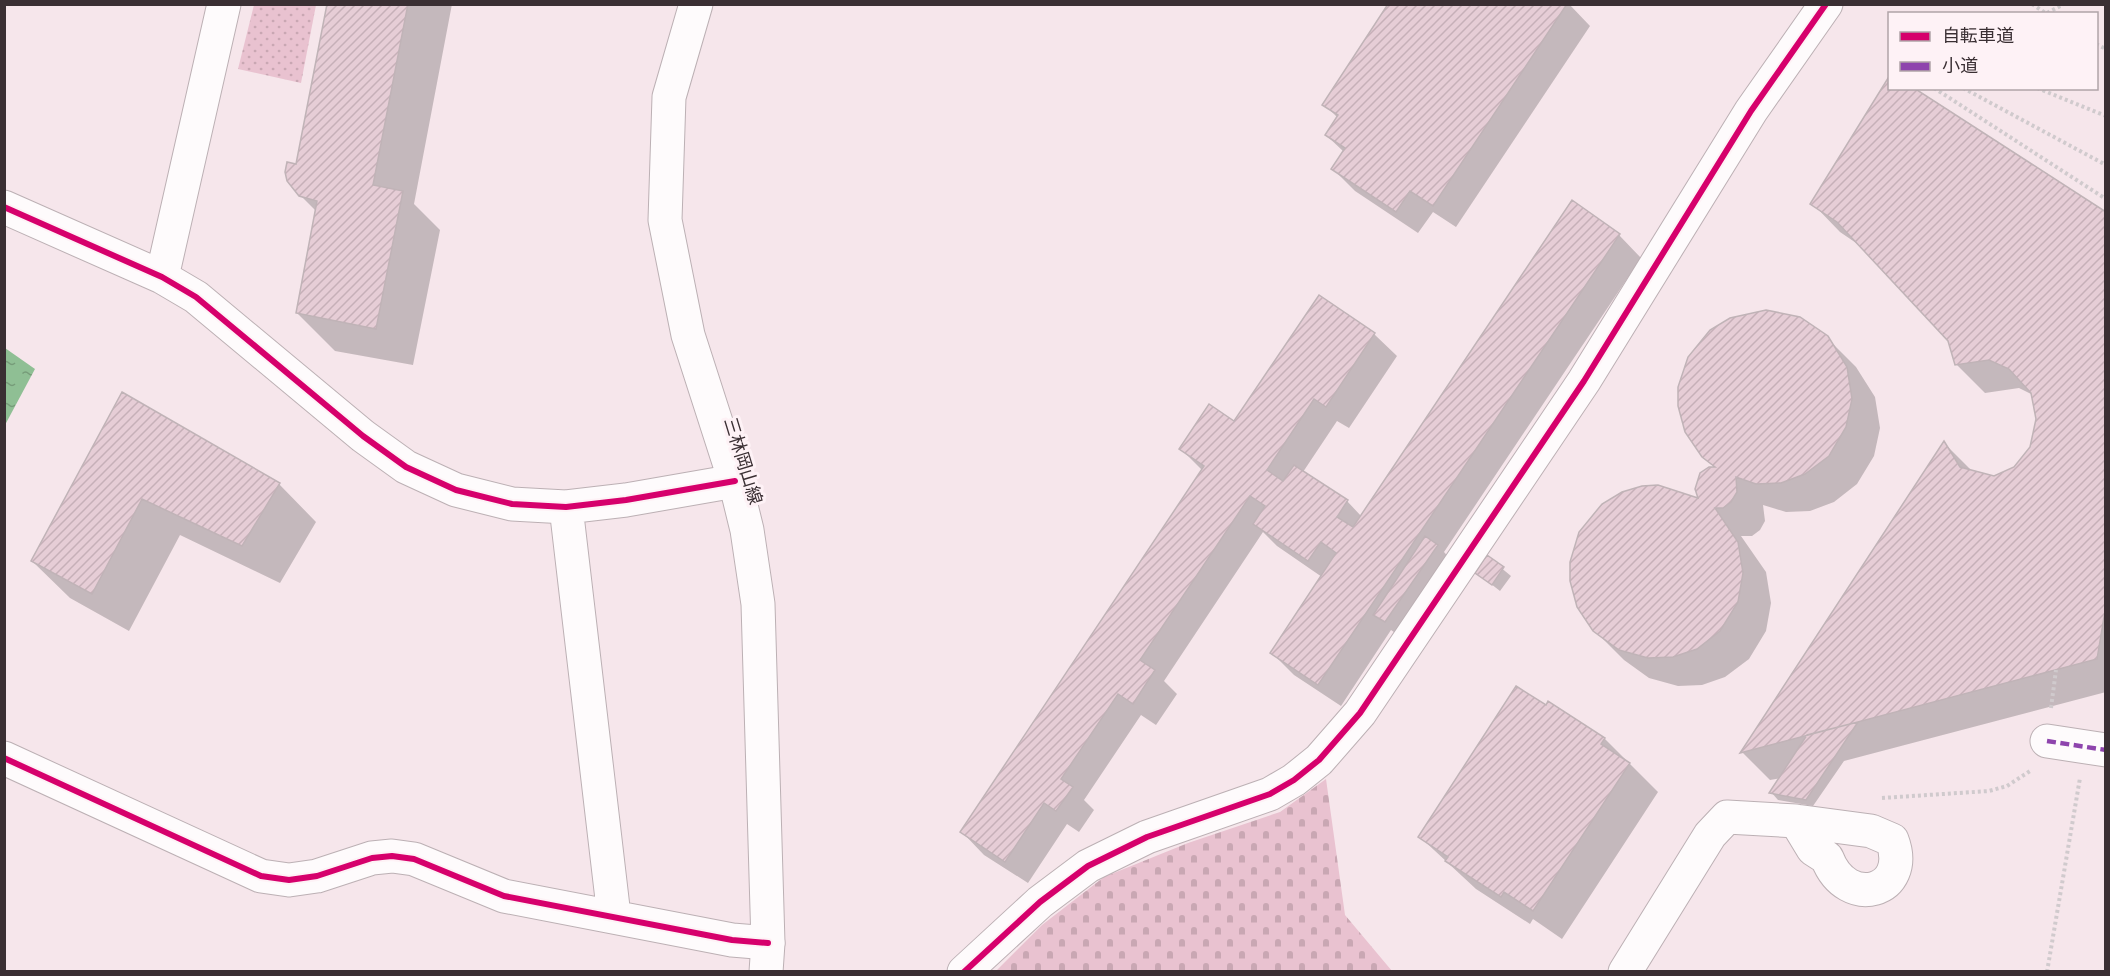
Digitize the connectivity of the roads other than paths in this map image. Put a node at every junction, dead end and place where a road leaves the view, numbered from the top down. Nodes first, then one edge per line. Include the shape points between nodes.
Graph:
1 (224, 4) edge
2 (696, 4) edge
3 (1826, 4) edge
4 (4, 207) edge
5 (162, 277) junction
6 (735, 481) junction
7 (566, 507) junction
8 (2048, 741) road end
9 (2095, 748) edge
10 (4, 758) edge
11 (1796, 820) junction
12 (614, 916) junction
13 (767, 957) edge
14 (964, 972) edge
15 (1625, 972) edge

1 - 5 street
2 - 6 street, 三林岡山線 via 669,97 665,220 688,335
3 - 14 street via 1751,111 1584,381 1360,713 1337,741 1294,780 1270,794 1147,837 1088,866 1040,902
4 - 5 street
5 - 7 street via 240,331 363,436 406,467 467,493 512,504
6 - 7 street
6 - 13 street, 三林岡山線 via 758,604
7 - 12 street
8 - 9 street
10 - 12 street via 261,876 298,879 392,856 414,859 504,896
11 - 11 street via 1813,849 1827,858 1833,874 1849,887 1868,891 1883,885 1895,871 1898,854 1892,840 1871,831
11 - 15 street via 1727,817 1710,835
12 - 13 street via 732,940

